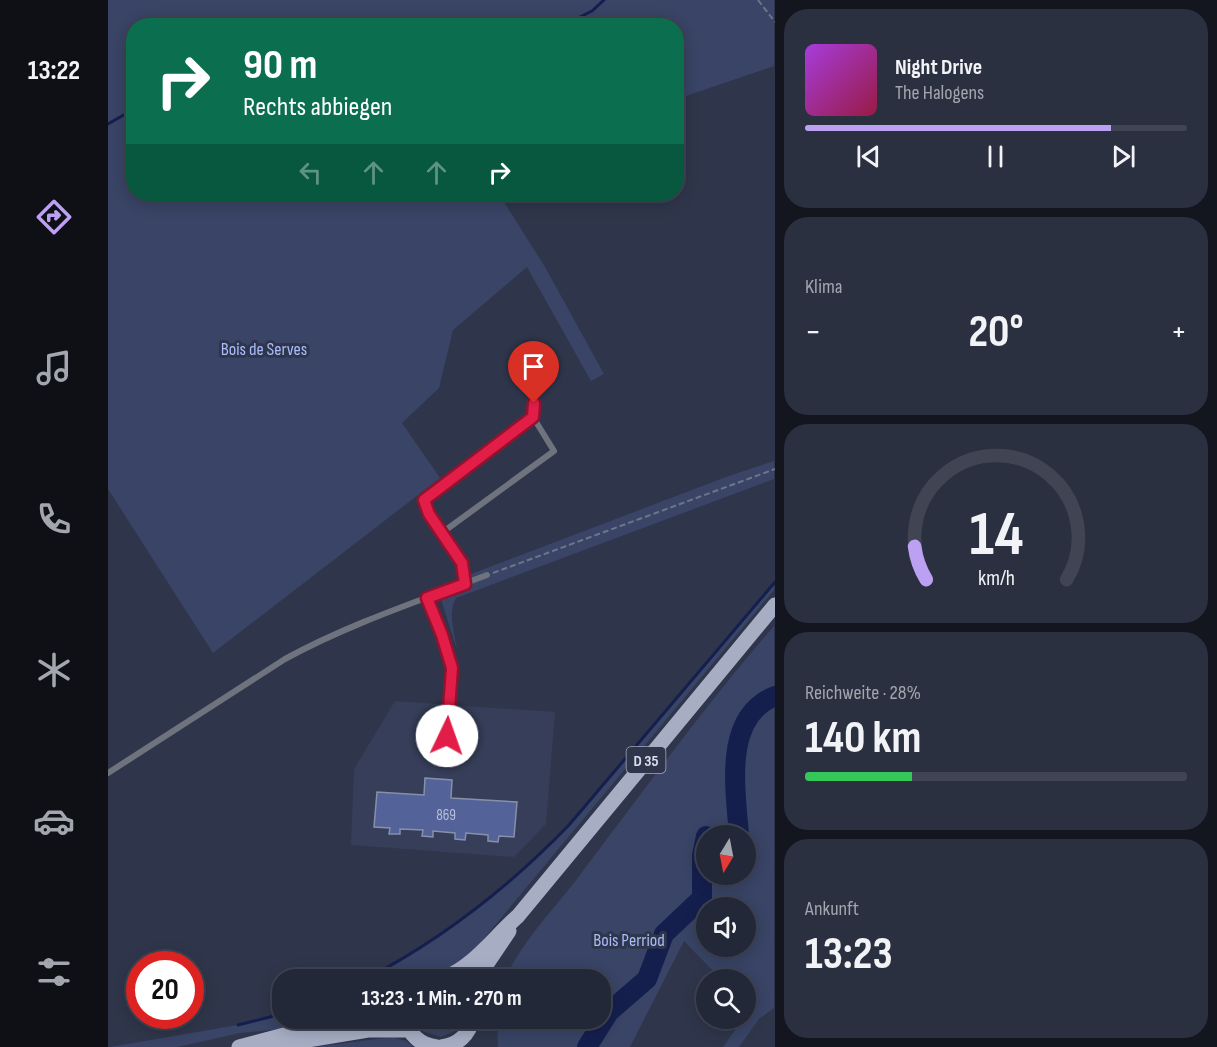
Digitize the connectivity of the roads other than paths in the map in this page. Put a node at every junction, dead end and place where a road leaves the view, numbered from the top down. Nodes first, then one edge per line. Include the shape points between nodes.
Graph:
1 (534, 403) dead end
2 (533, 417) junction
3 (443, 532) junction
4 (487, 576) road end
5 (465, 584) junction
6 (427, 598) junction
7 (774, 605) edge
8 (447, 736) dead end
9 (108, 773) edge
10 (518, 916) junction
11 (460, 969) edge
12 (484, 969) edge
13 (307, 1029) edge
14 (374, 1029) edge
15 (411, 1029) edge
16 (467, 1029) edge
17 (470, 1029) edge
18 (239, 1047) edge
19 (266, 1047) edge
20 (439, 1047) edge
21 (471, 1047) edge

1 - 2 lane
2 - 3 lane via 424,500
2 - 3 lane via 555,451
3 - 5 lane via 462,563
4 - 5 lane
5 - 6 lane
6 - 8 lane via 452,668
6 - 9 lane via 346,629 285,659
7 - 10 main road, D 35
10 - 11 main road, D 35
10 - 12 main road, D 35
13 - 18 main road
14 - 19 main road
15 - 20 main road via 419,1041
16 - 20 main road via 459,1041
17 - 21 main road

